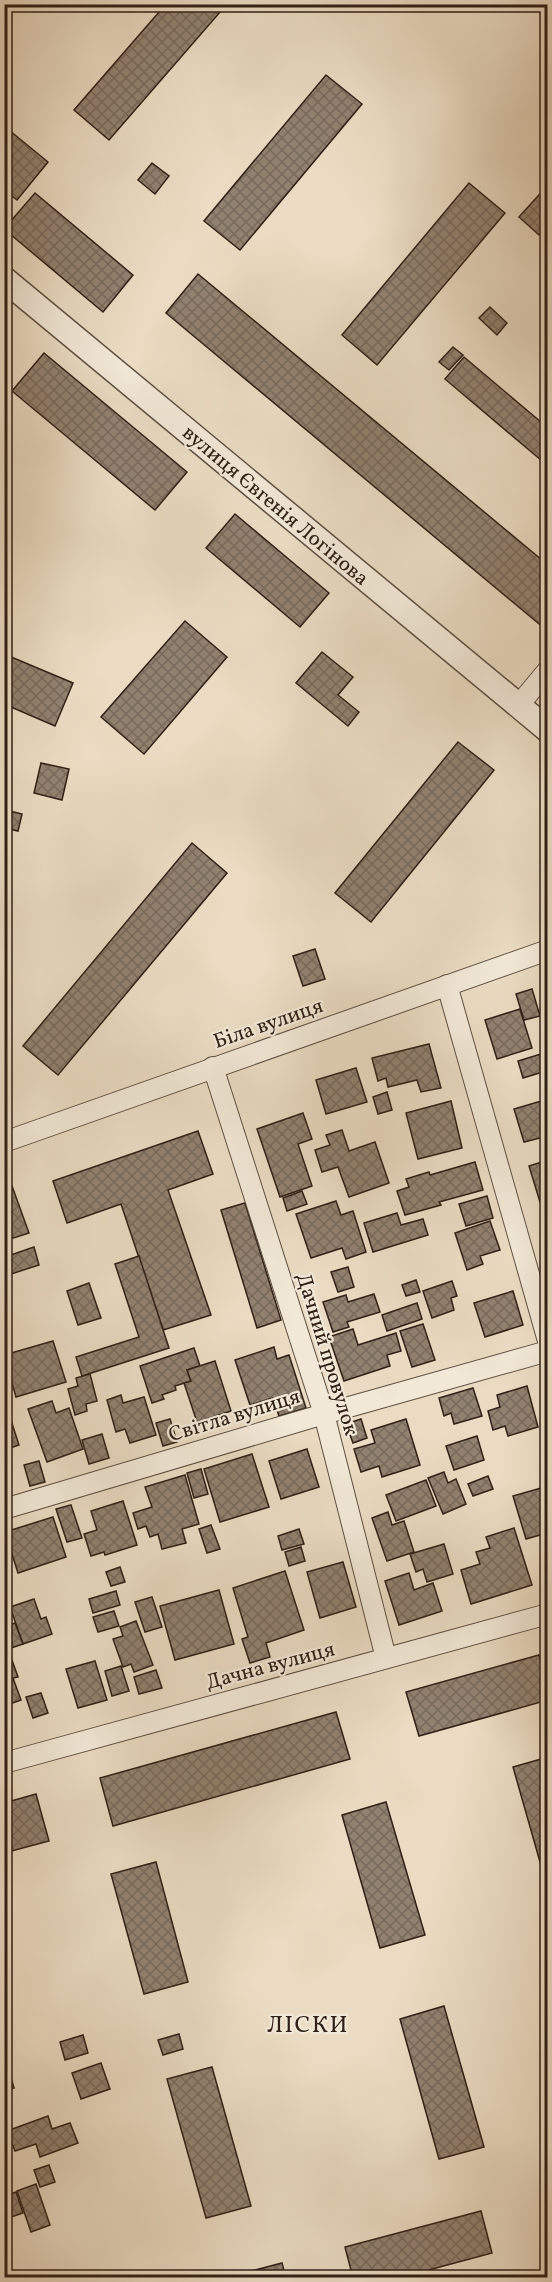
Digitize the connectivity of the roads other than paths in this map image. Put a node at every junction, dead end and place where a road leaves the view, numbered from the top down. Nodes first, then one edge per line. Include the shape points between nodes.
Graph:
1 (4, 279) edge
2 (548, 670) edge
3 (519, 706) junction
4 (548, 730) edge
5 (548, 950) edge
6 (447, 985) junction
7 (213, 1067) junction
8 (4, 1142) edge
9 (548, 1341) edge
10 (548, 1351) edge
11 (324, 1414) junction
12 (4, 1509) edge
13 (548, 1614) edge
14 (387, 1658) junction
15 (4, 1763) edge

1 - 3 street, вулиця Євгенія Логінова
2 - 3 street
3 - 4 street, вулиця Євгенія Логінова
5 - 6 street, Біла вулиця
6 - 7 street, Біла вулиця
6 - 9 street
7 - 8 street, Біла вулиця
7 - 11 street, Дачний провулок
10 - 11 street, Світла вулиця
11 - 12 street, Світла вулиця
11 - 14 street, Дачний провулок
13 - 14 street, Дачна вулиця
14 - 15 street, Дачна вулиця

